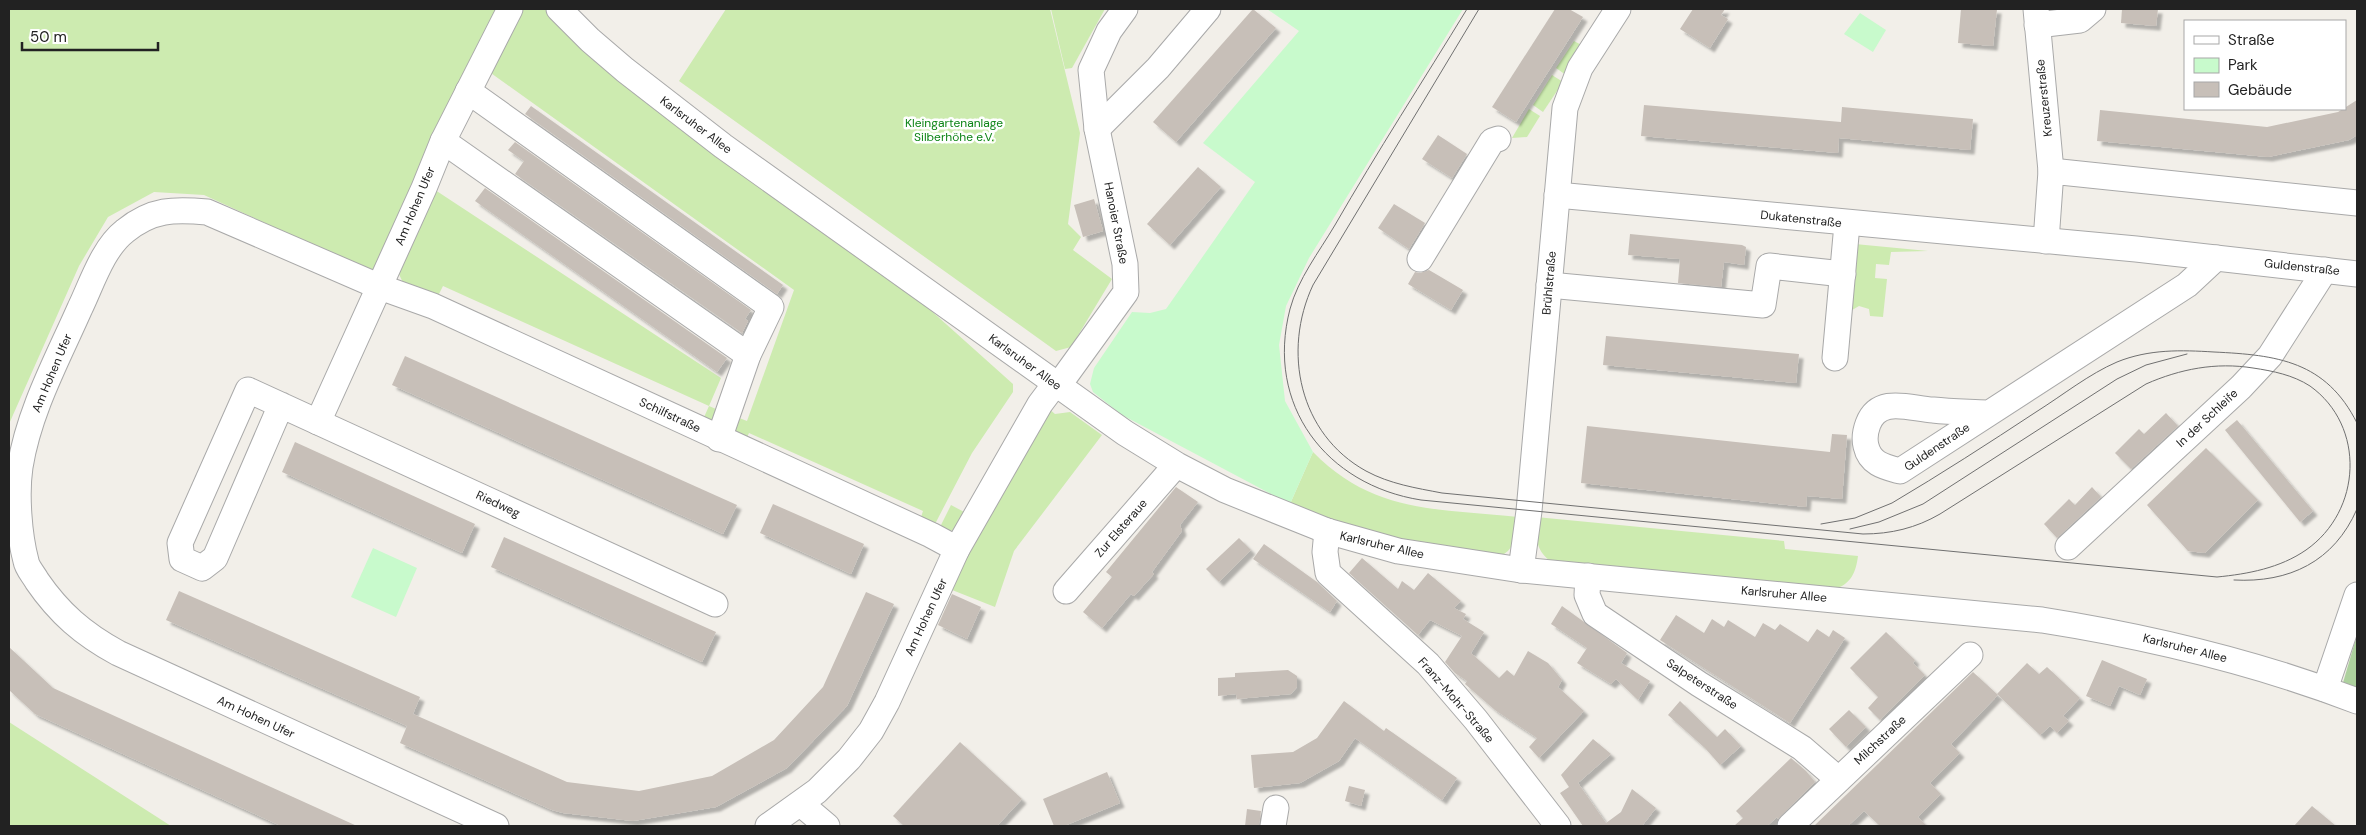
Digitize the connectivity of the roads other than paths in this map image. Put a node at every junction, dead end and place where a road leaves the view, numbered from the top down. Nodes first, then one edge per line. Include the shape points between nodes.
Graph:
1 (510, 9) edge
2 (559, 9) edge
3 (1125, 9) edge
4 (1208, 9) edge
5 (1618, 9) edge
6 (2093, 9) edge
7 (2036, 17) edge
8 (468, 91) junction
9 (1097, 129) junction
10 (1498, 139) dead end
11 (443, 141) junction
12 (2052, 171) junction
13 (1557, 195) junction
14 (2357, 203) edge
15 (1848, 224) junction
16 (2046, 241) junction
17 (1420, 258) dead end
18 (2216, 258) junction
19 (2324, 270) junction
20 (1843, 274) junction
21 (2357, 274) edge
22 (1549, 285) junction
23 (380, 287) junction
24 (748, 355) junction
25 (1835, 358) dead end
26 (1056, 385) junction
27 (280, 405) junction
28 (1987, 413) dead end
29 (318, 422) junction
30 (719, 438) junction
31 (1176, 465) junction
32 (1327, 532) junction
33 (2068, 547) dead end
34 (957, 549) junction
35 (1521, 570) junction
36 (1588, 576) junction
37 (1066, 591) dead end
38 (2357, 595) edge
39 (715, 604) dead end
40 (1970, 655) dead end
41 (2325, 689) junction
42 (2357, 701) edge
43 (1838, 780) junction
44 (801, 804) junction
45 (496, 826) edge
46 (768, 826) edge
47 (827, 826) edge
48 (1558, 826) edge
49 (1790, 826) edge

1 - 8 street, Am Hohen Ufer
2 - 26 street, Karlsruher Allee via 625,70 722,146
3 - 9 street, Hanoier Straße via 1109,30 1091,70
4 - 9 street via 1158,68
5 - 13 street, Brühlstraße via 1580,68 1566,108
6 - 7 street, Kreuzerstraße via 2080,20
7 - 12 street, Kreuzerstraße
8 - 11 street, Am Hohen Ufer
8 - 24 street via 771,307
9 - 26 street, Hanoier Straße via 1125,264 1126,292
10 - 17 street via 1492,141
11 - 23 street, Am Hohen Ufer
11 - 24 street
12 - 14 street
12 - 16 street, Kreuzerstraße
13 - 15 street, Dukatenstraße
13 - 22 street, Brühlstraße
15 - 16 street, Dukatenstraße
15 - 20 street
16 - 18 street, Guldenstraße
18 - 19 street, Guldenstraße
18 - 28 street via 2187,285
19 - 21 street, Guldenstraße
19 - 33 street, In der Schleife via 2270,356 2241,387
20 - 22 street via 1768,266 1763,305
20 - 25 street
22 - 35 street, Brühlstraße
23 - 29 street
23 - 30 street, Schilfstraße via 433,306
23 - 45 street, Am Hohen Ufer via 207,212 162,211 135,223 111,244 42,393 27,436 18,494 26,563 52,602 89,637
24 - 30 street
26 - 31 street, Karlsruher Allee
26 - 34 street, Am Hohen Ufer via 1040,404
27 - 27 street, Riedweg via 248,390 180,543 182,559 202,568 215,558
27 - 29 street, Riedweg
29 - 39 street, Riedweg
30 - 34 street, Schilfstraße
31 - 32 street, Karlsruher Allee via 1225,490
31 - 37 street, Zur Elsteraue
32 - 35 street, Karlsruher Allee via 1398,551
32 - 48 street, Franz-Mohr-Straße via 1328,573 1428,664
34 - 44 street, Am Hohen Ufer via 871,731 849,759
35 - 36 street, Karlsruher Allee
36 - 41 street, Karlsruher Allee via 2042,620 2171,644
36 - 43 street, Salpeterstraße via 1587,595 1596,614 1699,684 1802,748
38 - 41 street
40 - 43 street, Milchstraße
41 - 42 street, Karlsruher Allee
43 - 49 street, Milchstraße
44 - 46 street, Am Hohen Ufer
44 - 47 street

